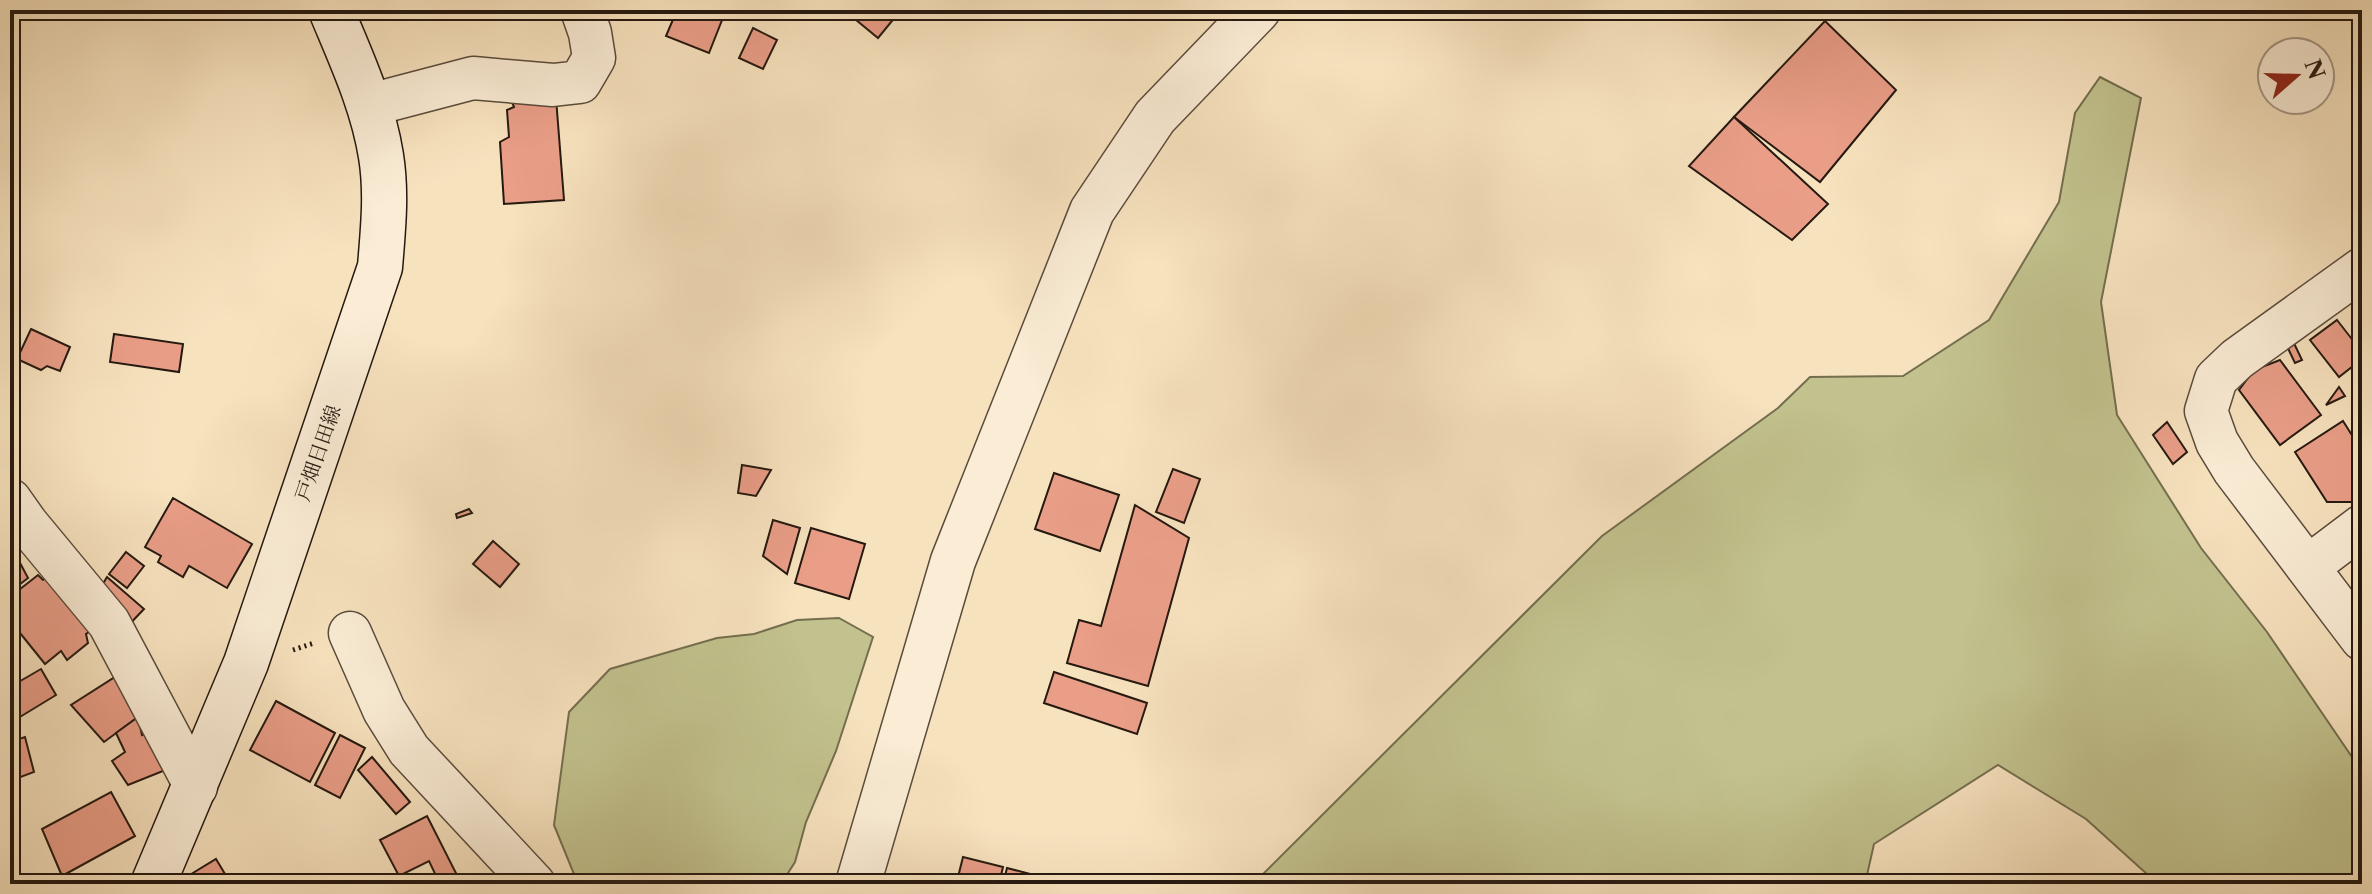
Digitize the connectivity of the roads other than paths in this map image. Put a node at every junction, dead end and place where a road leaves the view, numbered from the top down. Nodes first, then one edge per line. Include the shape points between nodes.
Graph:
1 (331, 10) edge
2 (582, 10) edge
3 (1258, 10) edge
4 (370, 105) junction
5 (2362, 269) edge
6 (10, 500) edge
7 (2362, 526) edge
8 (2309, 566) junction
9 (350, 633) road end
10 (2362, 639) edge
11 (196, 787) junction
12 (153, 884) edge
13 (534, 884) edge
14 (858, 884) edge

1 - 4 street, 戸畑日田線
2 - 4 street via 594,58 580,82 553,85 473,78
3 - 14 street via 1155,117 1092,211 953,561
4 - 11 street, 戸畑日田線 via 382,158 380,267 246,663
5 - 8 street via 2237,359 2216,379 2206,411 2234,470
6 - 11 street via 109,623
7 - 8 street
8 - 10 street
9 - 13 street via 384,710 409,750
11 - 12 street, 戸畑日田線

